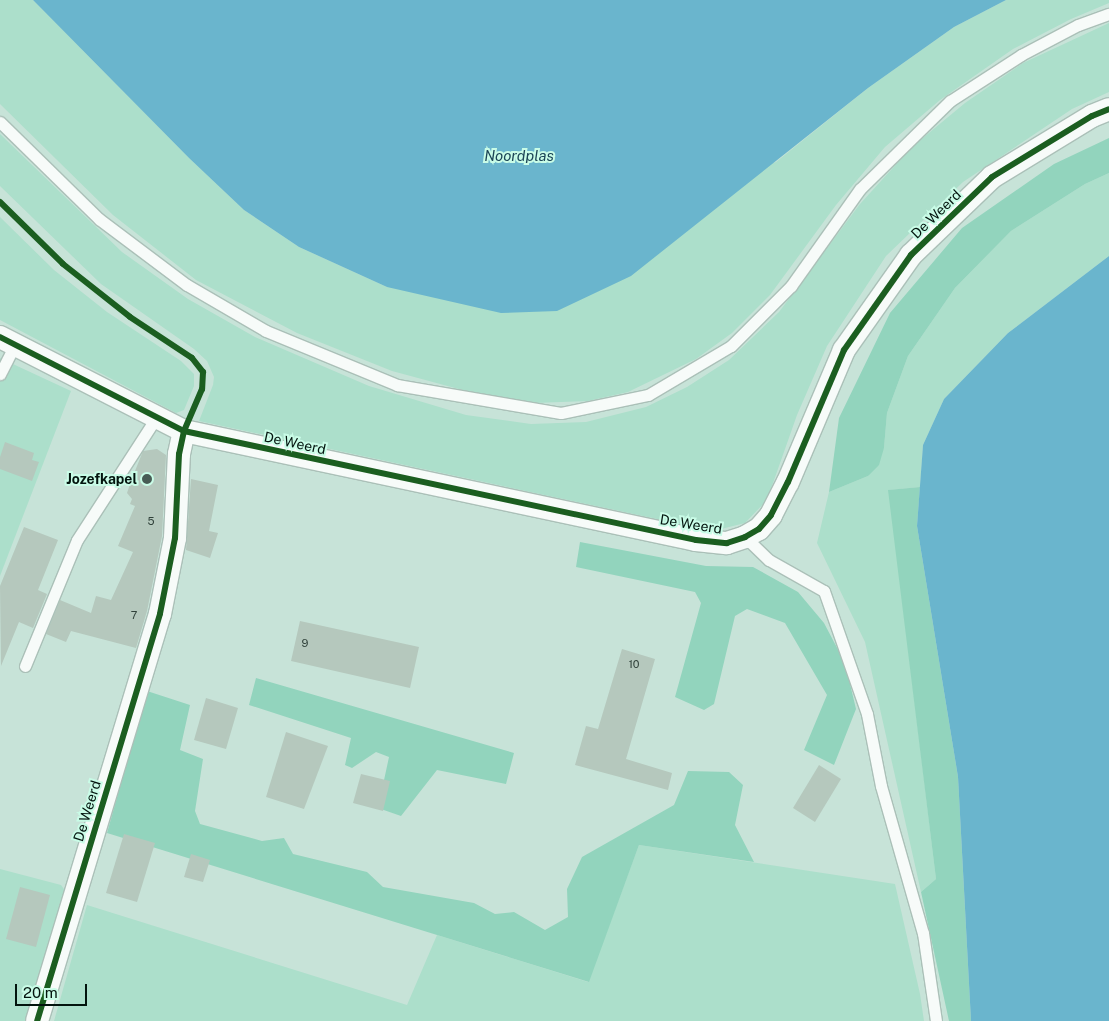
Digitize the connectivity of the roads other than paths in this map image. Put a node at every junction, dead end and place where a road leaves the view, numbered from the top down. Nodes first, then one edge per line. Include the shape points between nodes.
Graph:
1 (1109, 14) edge
2 (1109, 109) edge
3 (0, 122) edge
4 (7, 342) edge
5 (0, 374) edge
6 (156, 418) junction
7 (184, 431) junction
8 (745, 537) junction
9 (25, 666) dead end
10 (37, 1021) edge
11 (936, 1021) edge

1 - 3 lane via 1078,25 1021,55 950,101 860,189 791,286 731,346 648,395 561,413 397,385 266,331 187,285 99,219
2 - 8 street, De Weerd via 992,177 911,255 844,350 771,516 759,529
4 - 5 lane
4 - 6 street, De Weerd
6 - 7 street, De Weerd
6 - 9 lane via 78,540
7 - 8 street, De Weerd via 696,540 727,543
7 - 10 street, De Weerd via 179,454 175,538 160,614
8 - 11 lane via 769,560 824,591 867,714 881,786 923,933

